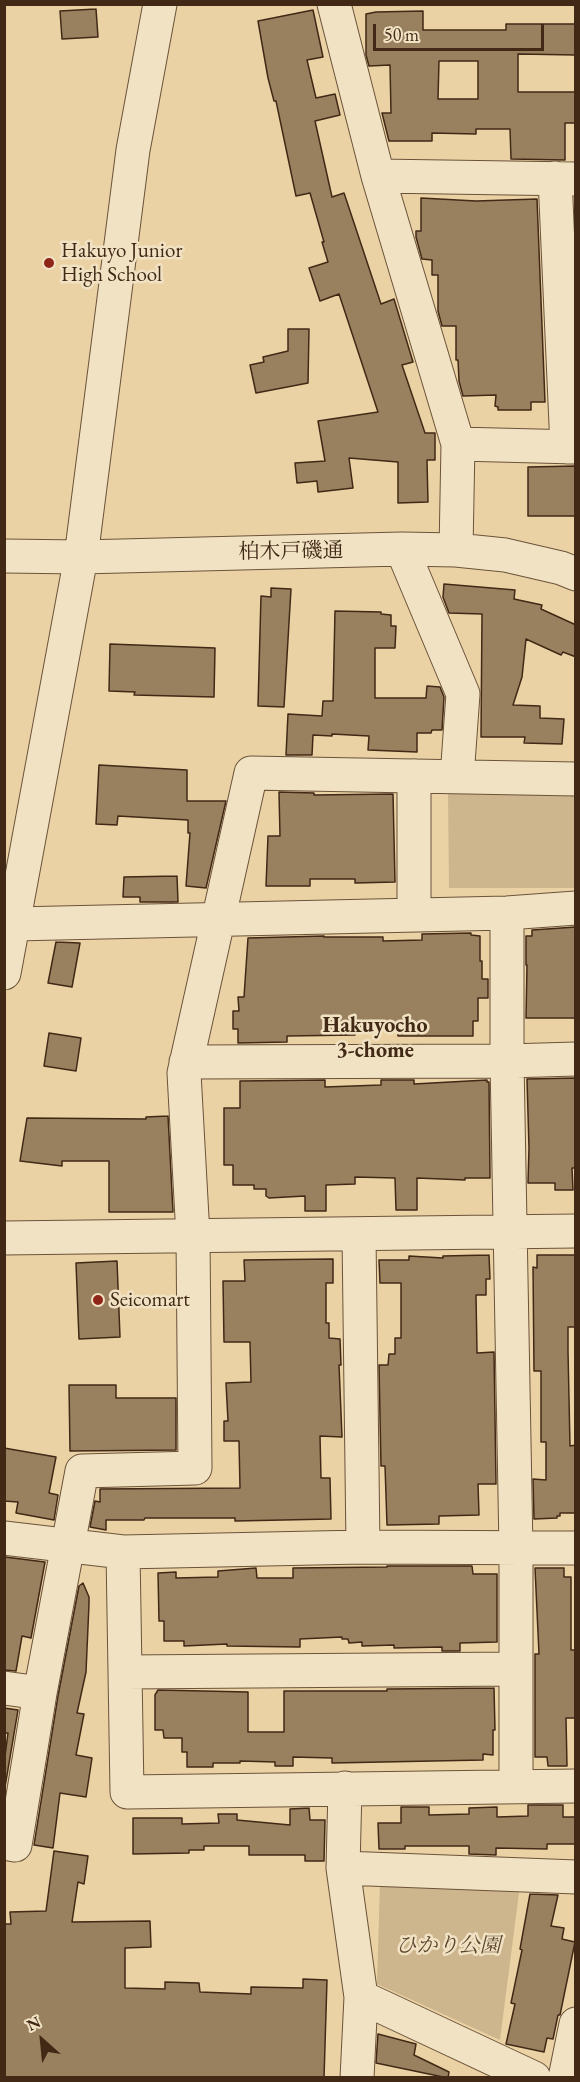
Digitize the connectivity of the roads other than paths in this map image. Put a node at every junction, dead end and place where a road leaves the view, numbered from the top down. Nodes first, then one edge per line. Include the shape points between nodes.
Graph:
1 (159, 4) edge
2 (334, 4) edge
3 (378, 176) junction
4 (565, 179) edge
5 (458, 444) junction
6 (571, 447) edge
7 (402, 549) junction
8 (456, 550) junction
9 (4, 556) edge
10 (81, 557) junction
11 (576, 574) edge
12 (414, 776) junction
13 (457, 777) junction
14 (576, 779) edge
15 (576, 908) edge
16 (507, 913) junction
17 (414, 915) junction
18 (219, 920) junction
19 (14, 924) junction
20 (4, 973) edge
21 (576, 1059) edge
22 (507, 1061) junction
23 (186, 1062) junction
24 (576, 1231) edge
25 (510, 1233) junction
26 (359, 1235) junction
27 (193, 1236) junction
28 (4, 1238) edge
29 (4, 1538) edge
30 (67, 1546) junction
31 (363, 1547) junction
32 (516, 1548) junction
33 (576, 1548) edge
34 (123, 1552) junction
35 (515, 1669) junction
36 (126, 1672) junction
37 (4, 1688) edge
38 (40, 1693) junction
39 (516, 1786) junction
40 (576, 1786) edge
41 (345, 1788) junction
42 (4, 1843) edge
43 (343, 1868) junction
44 (576, 1877) edge
45 (361, 1997) junction
46 (576, 2024) edge
47 (357, 2078) edge
48 (534, 2078) edge
49 (565, 2078) edge

1 - 10 street via 133,150
2 - 3 street
3 - 4 street
3 - 5 street
4 - 6 street
5 - 6 street
5 - 8 street
7 - 8 street, 柏木戸磯通
7 - 10 street, 柏木戸磯通
7 - 13 street via 463,694
8 - 11 street, 柏木戸磯通 via 505,555
9 - 10 street, 柏木戸磯通
10 - 19 street
12 - 13 street
12 - 17 street
12 - 18 street via 251,773
13 - 14 street
15 - 16 street
16 - 17 street
16 - 22 street
17 - 18 street
18 - 19 street
18 - 23 street
19 - 20 street
21 - 22 street
22 - 23 street
22 - 25 street
23 - 27 street
24 - 25 street
25 - 26 street
25 - 32 street
26 - 27 street
26 - 31 street
27 - 28 street
27 - 30 street via 195,1468 82,1471
29 - 30 street
30 - 34 street
30 - 38 street
31 - 32 street
31 - 34 street
32 - 33 street
32 - 35 street
34 - 36 street
35 - 36 street
35 - 39 street
36 - 41 street via 127,1792
37 - 38 street
38 - 42 street via 15,1845
39 - 40 street
39 - 41 street
41 - 43 street
43 - 44 street
43 - 45 street
45 - 47 street
45 - 48 street
46 - 49 street

